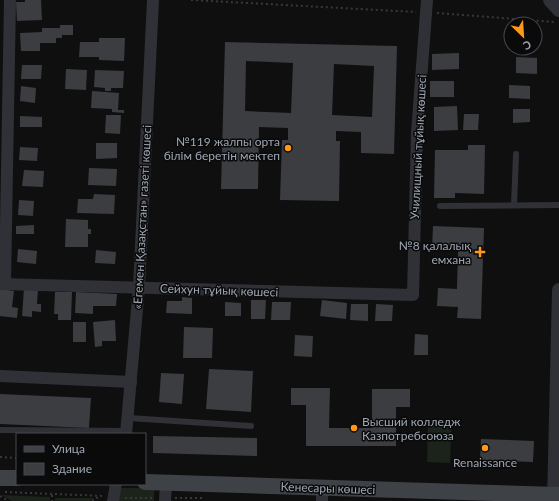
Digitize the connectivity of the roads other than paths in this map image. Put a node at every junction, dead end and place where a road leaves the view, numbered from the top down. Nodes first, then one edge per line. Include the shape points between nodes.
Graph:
1 (10, 0) edge
2 (153, 0) edge
3 (550, 0) edge
4 (427, 6) edge
5 (559, 10) edge
6 (516, 154) dead end
7 (514, 205) junction
8 (559, 205) edge
9 (440, 206) dead end
10 (3, 284) edge
11 (139, 287) junction
12 (559, 290) edge
13 (413, 295) joint
14 (558, 320) edge
15 (0, 376) edge
16 (131, 382) junction
17 (128, 418) junction
18 (251, 426) dead end
19 (0, 430) edge
20 (127, 433) edge
21 (0, 478) edge
22 (16, 478) edge
23 (146, 482) edge
24 (166, 483) junction
25 (116, 485) edge
26 (322, 494) edge
27 (555, 497) edge
28 (113, 501) edge
29 (165, 501) edge

1 - 10 street
2 - 11 street, «Егемен Қазақстан» газеті көшесі
3 - 5 street
4 - 13 street, Училищный тұйық көшесі via 417,133
6 - 7 lane
7 - 8 lane
7 - 9 lane
10 - 11 street, Сейхун тұйық көшесі
11 - 13 street, Сейхун тұйық көшесі
11 - 16 street, «Егемен Қазақстан» газеті көшесі
12 - 14 street
14 - 27 street
15 - 16 street
16 - 17 street, «Егемен Қазақстан» газеті көшесі
17 - 18 lane
17 - 20 street, «Егемен Қазақстан» газеті көшесі
19 - 20 lane
21 - 22 main road
23 - 24 main road, Кенесары көшесі
24 - 26 main road, Кенесары көшесі
24 - 29 street
25 - 28 street
26 - 27 main road, Кенесары көшесі via 400,493

